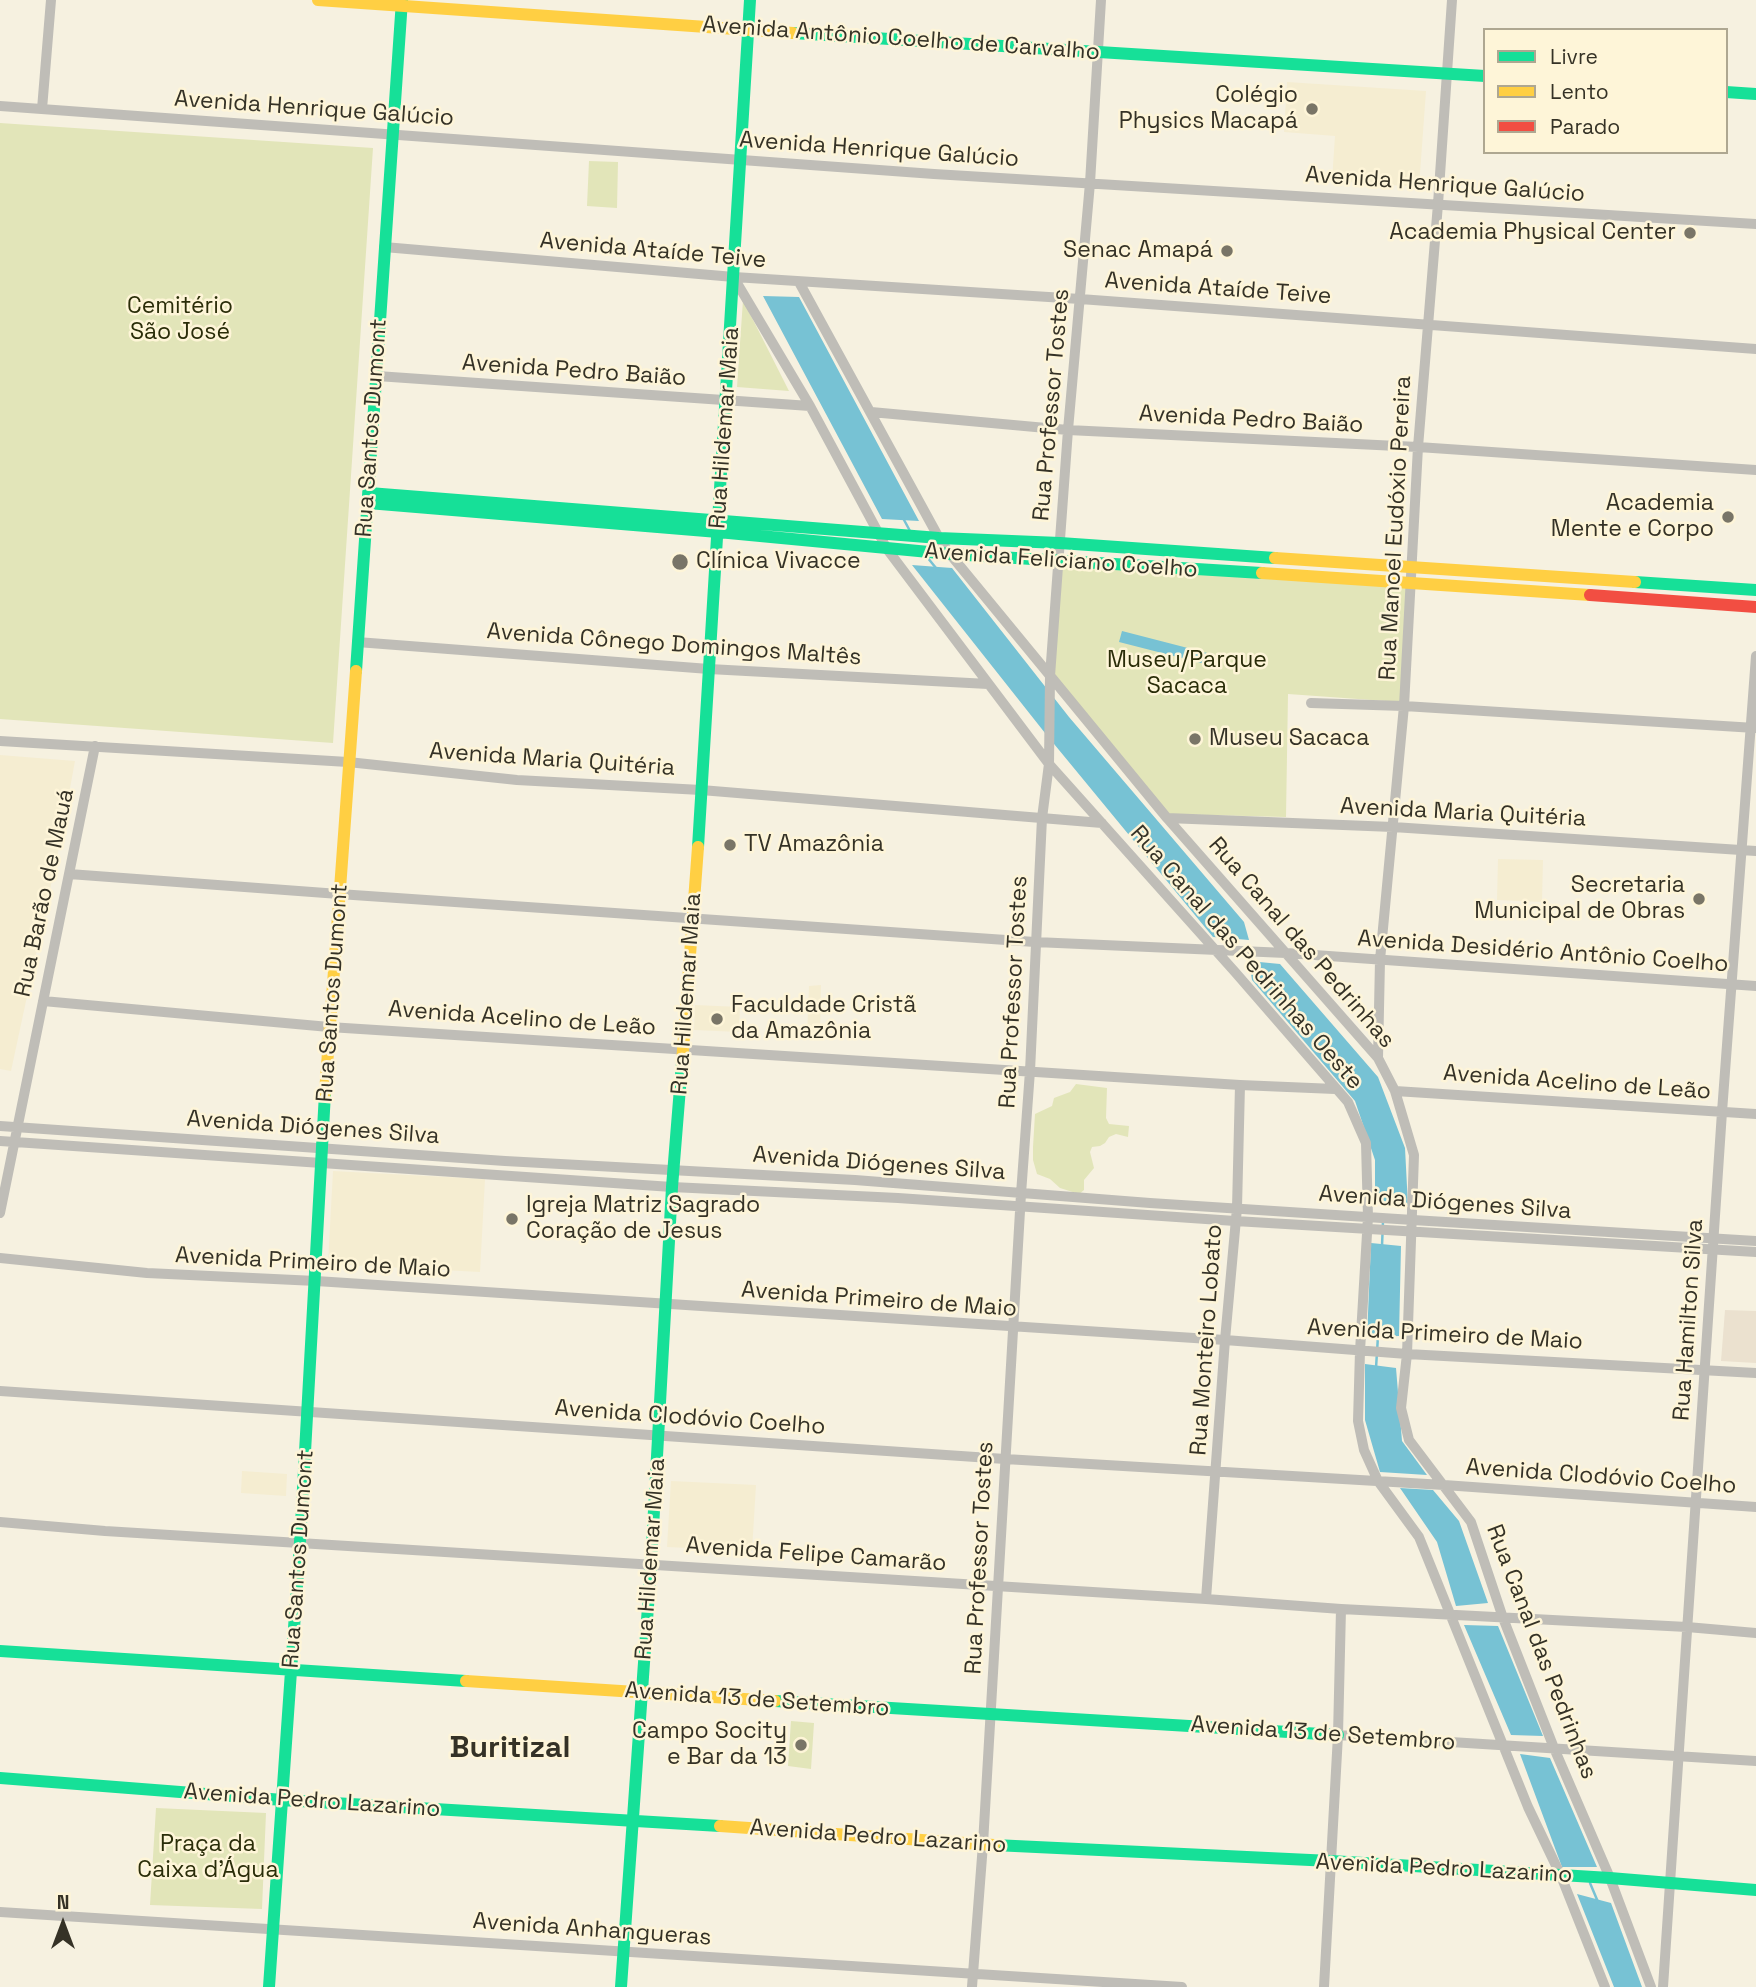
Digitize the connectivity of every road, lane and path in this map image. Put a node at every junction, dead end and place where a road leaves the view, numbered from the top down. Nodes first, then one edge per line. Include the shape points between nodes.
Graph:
1 (51, 0) edge
2 (318, 0) edge
3 (750, 0) edge
4 (1101, 0) edge
5 (1451, 0) edge
6 (402, 3) edge
7 (748, 30) junction
8 (1098, 52) junction
9 (1446, 73) junction
10 (1483, 76) edge
11 (1728, 92) edge
12 (1756, 94) edge
13 (0, 106) edge
14 (42, 109) junction
15 (392, 133) junction
16 (739, 159) junction
17 (1090, 183) junction
18 (1438, 204) junction
19 (1756, 224) edge
20 (384, 247) junction
21 (734, 277) junction
22 (799, 282) junction
23 (1080, 299) junction
24 (1429, 323) junction
25 (1756, 349) edge
26 (377, 376) junction
27 (727, 401) junction
28 (810, 406) junction
29 (871, 412) junction
30 (1068, 430) junction
31 (1418, 447) junction
32 (1756, 470) edge
33 (368, 498) junction
34 (718, 526) junction
35 (877, 533) junction
36 (939, 538) junction
37 (1060, 543) junction
38 (887, 549) junction
39 (944, 554) junction
40 (1058, 561) junction
41 (1314, 561) junction
42 (1411, 566) junction
43 (1314, 576) junction
44 (1593, 579) junction
45 (1410, 583) junction
46 (1756, 590) edge
47 (1592, 597) junction
48 (1756, 607) edge
49 (357, 642) junction
50 (1756, 656) edge
51 (709, 669) junction
52 (1050, 682) junction
53 (988, 684) junction
54 (1311, 703) dead end
55 (1404, 706) junction
56 (1753, 728) edge
57 (0, 741) edge
58 (95, 746) junction
59 (348, 762) junction
60 (1049, 764) junction
61 (701, 790) junction
62 (1042, 818) junction
63 (1167, 818) junction
64 (1102, 823) junction
65 (1393, 827) junction
66 (1740, 850) junction
67 (1756, 851) edge
68 (69, 874) junction
69 (340, 894) junction
70 (693, 918) junction
71 (1035, 942) junction
72 (1214, 949) junction
73 (1286, 953) junction
74 (1380, 960) junction
75 (1732, 985) junction
76 (1756, 986) edge
77 (43, 1001) junction
78 (330, 1027) junction
79 (682, 1049) junction
80 (1378, 1058) junction
81 (1030, 1071) junction
82 (1240, 1084) junction
83 (1335, 1089) junction
84 (1395, 1091) junction
85 (1722, 1112) junction
86 (1756, 1114) edge
87 (0, 1126) edge
88 (16, 1127) junction
89 (207, 1140) junction
90 (0, 1141) edge
91 (14, 1142) junction
92 (323, 1148) junction
93 (206, 1155) junction
94 (505, 1161) junction
95 (322, 1163) junction
96 (673, 1170) junction
97 (503, 1174) junction
98 (855, 1180) junction
99 (672, 1187) junction
100 (1021, 1194) junction
101 (854, 1196) junction
102 (1020, 1206) junction
103 (1237, 1208) junction
104 (0, 1213) edge
105 (1373, 1217) junction
106 (1407, 1220) junction
107 (1235, 1221) junction
108 (1372, 1229) junction
109 (1412, 1232) junction
110 (1756, 1241) edge
111 (1713, 1244) junction
112 (1756, 1252) edge
113 (0, 1258) edge
114 (316, 1281) junction
115 (666, 1305) junction
116 (1013, 1328) junction
117 (1225, 1340) junction
118 (1364, 1351) junction
119 (1401, 1354) junction
120 (1705, 1370) junction
121 (1756, 1373) edge
122 (0, 1391) edge
123 (308, 1412) junction
124 (659, 1436) junction
125 (1005, 1459) junction
126 (1216, 1471) junction
127 (1382, 1482) junction
128 (1444, 1485) junction
129 (1697, 1503) junction
130 (1756, 1507) edge
131 (0, 1522) edge
132 (300, 1542) junction
133 (651, 1564) junction
134 (999, 1586) junction
135 (1206, 1599) junction
136 (1341, 1609) junction
137 (1455, 1614) junction
138 (1498, 1618) junction
139 (1687, 1627) junction
140 (1756, 1633) edge
141 (0, 1651) edge
142 (291, 1669) junction
143 (642, 1693) junction
144 (990, 1714) junction
145 (1338, 1735) junction
146 (1503, 1746) junction
147 (1554, 1748) junction
148 (1678, 1757) junction
149 (1756, 1761) edge
150 (0, 1778) edge
151 (283, 1800) junction
152 (634, 1820) junction
153 (982, 1844) junction
154 (1331, 1861) junction
155 (1561, 1876) junction
156 (1610, 1878) junction
157 (1669, 1883) junction
158 (1756, 1890) edge
159 (0, 1912) edge
160 (273, 1930) junction
161 (622, 1951) junction
162 (972, 1974) junction
163 (269, 1987) edge
164 (621, 1987) edge
165 (972, 1987) edge
166 (1182, 1987) edge
167 (1324, 1987) edge
168 (1605, 1987) edge
169 (1651, 1987) edge
170 (1663, 1987) edge

1 - 14 street
2 - 6 main road, Avenida Antônio Coelho de Carvalho
3 - 7 main road, Rua Hildemar Maia
4 - 8 street, Rua Professor Tostes
5 - 9 street, Rua Manoel Eudóxio Pereira
6 - 7 main road, Avenida Antônio Coelho de Carvalho
6 - 15 main road, Rua Santos Dumont
7 - 8 main road, Avenida Antônio Coelho de Carvalho
7 - 16 main road, Rua Hildemar Maia
8 - 9 main road, Avenida Antônio Coelho de Carvalho
8 - 17 street, Rua Professor Tostes
9 - 10 main road, Avenida Antônio Coelho de Carvalho
9 - 18 street, Rua Manoel Eudóxio Pereira
11 - 12 main road
13 - 14 street, Avenida Henrique Galúcio
14 - 15 street, Avenida Henrique Galúcio
15 - 16 street, Avenida Henrique Galúcio
15 - 20 main road, Rua Santos Dumont
16 - 17 street, Avenida Henrique Galúcio
16 - 21 main road, Rua Hildemar Maia
17 - 18 street, Avenida Henrique Galúcio
17 - 23 street, Rua Professor Tostes
18 - 19 street, Avenida Henrique Galúcio
18 - 24 street, Rua Manoel Eudóxio Pereira
20 - 21 street, Avenida Ataíde Teive
20 - 26 main road, Rua Santos Dumont
21 - 22 street, Avenida Ataíde Teive
21 - 27 main road, Rua Hildemar Maia
21 - 28 street, Rua Canal das Pedrinhas Oeste
22 - 23 street, Avenida Ataíde Teive
22 - 29 street, Rua Canal das Pedrinhas
23 - 24 street, Avenida Ataíde Teive
23 - 30 street, Rua Professor Tostes
24 - 25 street, Avenida Ataíde Teive
24 - 31 street, Rua Manoel Eudóxio Pereira
26 - 27 street, Avenida Pedro Baião
26 - 33 main road, Rua Santos Dumont
27 - 28 street, Avenida Pedro Baião
27 - 34 main road, Rua Hildemar Maia
28 - 35 street, Rua Canal das Pedrinhas Oeste
29 - 30 street, Avenida Pedro Baião
29 - 36 street, Rua Canal das Pedrinhas
30 - 31 street, Avenida Pedro Baião
30 - 37 street, Rua Professor Tostes
31 - 32 street, Avenida Pedro Baião
31 - 42 street, Rua Manoel Eudóxio Pereira
33 - 34 main road, Avenida Feliciano Coelho
33 - 49 main road, Rua Santos Dumont
34 - 35 main road, Avenida Feliciano Coelho
34 - 38 main road, Avenida Feliciano Coelho
34 - 51 main road, Rua Hildemar Maia
35 - 36 main road, Avenida Feliciano Coelho
35 - 38 street, Rua Canal das Pedrinhas Oeste
36 - 37 main road, Avenida Feliciano Coelho
36 - 39 street, Rua Canal das Pedrinhas
37 - 40 street, Rua Professor Tostes
37 - 41 main road, Avenida Feliciano Coelho
38 - 39 main road, Avenida Feliciano Coelho
38 - 53 street, Rua Canal das Pedrinhas Oeste
39 - 40 main road, Avenida Feliciano Coelho
39 - 52 street, Rua Canal das Pedrinhas
40 - 43 main road, Avenida Feliciano Coelho
40 - 52 street, Rua Professor Tostes
41 - 42 main road, Avenida Feliciano Coelho
41 - 43 main road
42 - 44 main road, Avenida Feliciano Coelho
42 - 45 street, Rua Manoel Eudóxio Pereira
43 - 45 main road, Avenida Feliciano Coelho
44 - 46 main road, Avenida Feliciano Coelho
44 - 47 main road
45 - 47 main road, Avenida Feliciano Coelho
45 - 55 street, Rua Manoel Eudóxio Pereira
47 - 48 main road, Avenida Feliciano Coelho
49 - 51 street, Avenida Cônego Domingos Maltês
49 - 59 main road, Rua Santos Dumont
50 - 56 street, Rua Hamilton Silva
51 - 53 street, Avenida Cônego Domingos Maltês
51 - 61 main road, Rua Hildemar Maia
52 - 60 street, Rua Professor Tostes
52 - 63 street, Rua Canal das Pedrinhas
53 - 60 street, Rua Canal das Pedrinhas Oeste
54 - 55 street
55 - 56 street
55 - 65 street, Rua Manoel Eudóxio Pereira
56 - 66 street, Rua Hamilton Silva
57 - 58 street, Avenida Maria Quitéria
58 - 59 street, Avenida Maria Quitéria
58 - 68 street, Rua Barão de Mauá
59 - 61 street, Avenida Maria Quitéria via 517,780
59 - 69 main road, Rua Santos Dumont
60 - 62 street, Rua Professor Tostes
60 - 64 street, Rua Canal das Pedrinhas Oeste
61 - 62 street, Avenida Maria Quitéria
61 - 70 main road, Rua Hildemar Maia
62 - 64 street, Avenida Maria Quitéria
62 - 71 street, Rua Professor Tostes
63 - 65 street, Avenida Maria Quitéria
63 - 73 street, Rua Canal das Pedrinhas
64 - 72 street, Rua Canal das Pedrinhas Oeste
65 - 66 street, Avenida Maria Quitéria
65 - 74 street, Rua Manoel Eudóxio Pereira
66 - 67 street, Avenida Maria Quitéria
66 - 75 street, Rua Hamilton Silva
68 - 69 street, Avenida Desidério Antônio Coelho
68 - 77 street, Rua Barão de Mauá
69 - 70 street, Avenida Desidério Antônio Coelho
69 - 78 main road, Rua Santos Dumont
70 - 71 street, Avenida Desidério Antônio Coelho
70 - 79 main road, Rua Hildemar Maia
71 - 72 street, Avenida Desidério Antônio Coelho
71 - 81 street, Rua Professor Tostes
72 - 73 street, Avenida Desidério Antônio Coelho
72 - 83 street, Rua Canal das Pedrinhas Oeste
73 - 74 street, Avenida Desidério Antônio Coelho
73 - 80 street, Rua Canal das Pedrinhas
74 - 75 street, Avenida Desidério Antônio Coelho
74 - 80 street, Rua Manoel Eudóxio Pereira
75 - 76 street, Avenida Desidério Antônio Coelho
75 - 85 street, Rua Hamilton Silva
77 - 78 street, Avenida Acelino de Leão
77 - 88 street, Rua Barão de Mauá
78 - 79 street, Avenida Acelino de Leão
78 - 92 main road, Rua Santos Dumont
79 - 81 street, Avenida Acelino de Leão
79 - 96 main road, Rua Hildemar Maia
80 - 84 street, Rua Canal das Pedrinhas
81 - 82 street, Avenida Acelino de Leão
81 - 100 street, Rua Professor Tostes
82 - 83 street, Avenida Acelino de Leão
82 - 103 street, Rua Monteiro Lobato
83 - 105 street, Rua Canal das Pedrinhas Oeste via 1348,1102 1366,1143
84 - 85 street, Avenida Acelino de Leão
84 - 106 street, Rua Canal das Pedrinhas via 1414,1154
85 - 86 street, Avenida Acelino de Leão
85 - 111 street, Rua Hamilton Silva
87 - 88 street, Avenida Diógenes Silva
88 - 89 street, Avenida Diógenes Silva
88 - 91 street, Rua Barão de Mauá
89 - 92 street, Avenida Diógenes Silva
89 - 93 street
90 - 91 street, Avenida Diógenes Silva
91 - 93 street, Avenida Diógenes Silva
91 - 104 street, Rua Barão de Mauá
92 - 94 street, Avenida Diógenes Silva
92 - 95 main road, Rua Santos Dumont
93 - 95 street, Avenida Diógenes Silva
94 - 96 street, Avenida Diógenes Silva
94 - 97 street
95 - 97 street, Avenida Diógenes Silva
95 - 114 main road, Rua Santos Dumont
96 - 98 street, Avenida Diógenes Silva
96 - 99 main road, Rua Hildemar Maia
97 - 99 street, Avenida Diógenes Silva
98 - 100 street, Avenida Diógenes Silva
98 - 101 street
99 - 101 street, Avenida Diógenes Silva
99 - 115 main road, Rua Hildemar Maia
100 - 102 street, Rua Professor Tostes
100 - 103 street, Avenida Diógenes Silva
101 - 102 street, Avenida Diógenes Silva
102 - 107 street, Avenida Diógenes Silva
102 - 116 street, Rua Professor Tostes
103 - 105 street, Avenida Diógenes Silva
103 - 107 street, Rua Monteiro Lobato
105 - 106 street, Avenida Diógenes Silva
105 - 108 street, Rua Canal das Pedrinhas Oeste
106 - 109 street, Rua Canal das Pedrinhas
106 - 111 street, Avenida Diógenes Silva
107 - 108 street, Avenida Diógenes Silva
107 - 117 street, Rua Monteiro Lobato
108 - 109 street, Avenida Diógenes Silva
108 - 118 street, Rua Canal das Pedrinhas Oeste
109 - 111 street, Avenida Diógenes Silva
109 - 119 street, Rua Canal das Pedrinhas
110 - 111 street, Avenida Diógenes Silva
111 - 112 street, Avenida Diógenes Silva
111 - 120 street, Rua Hamilton Silva
113 - 114 street, Avenida Primeiro de Maio via 146,1273
114 - 115 street, Avenida Primeiro de Maio
114 - 123 main road, Rua Santos Dumont
115 - 116 street, Avenida Primeiro de Maio
115 - 124 main road, Rua Hildemar Maia
116 - 117 street, Avenida Primeiro de Maio
116 - 125 street, Rua Professor Tostes
117 - 118 street, Avenida Primeiro de Maio
117 - 126 street, Rua Monteiro Lobato
118 - 119 street, Avenida Primeiro de Maio
118 - 127 street, Rua Canal das Pedrinhas Oeste via 1358,1421 1364,1450
119 - 120 street, Avenida Primeiro de Maio
119 - 128 street, Rua Canal das Pedrinhas via 1401,1408 1409,1440
120 - 121 street, Avenida Primeiro de Maio
120 - 129 street, Rua Hamilton Silva
122 - 123 street, Avenida Clodóvio Coelho
123 - 124 street, Avenida Clodóvio Coelho
123 - 132 main road, Rua Santos Dumont
124 - 125 street, Avenida Clodóvio Coelho
124 - 133 main road, Rua Hildemar Maia
125 - 126 street, Avenida Clodóvio Coelho
125 - 134 street, Rua Professor Tostes
126 - 127 street, Avenida Clodóvio Coelho
126 - 135 street, Rua Monteiro Lobato
127 - 128 street, Avenida Clodóvio Coelho
127 - 137 street, Rua Canal das Pedrinhas Oeste via 1419,1537
128 - 129 street, Avenida Clodóvio Coelho
128 - 138 street, Rua Canal das Pedrinhas via 1471,1522
129 - 130 street, Avenida Clodóvio Coelho
129 - 139 street, Rua Hamilton Silva
131 - 132 street, Avenida Felipe Camarão
132 - 133 street, Avenida Felipe Camarão
132 - 142 main road, Rua Santos Dumont
133 - 134 street, Avenida Felipe Camarão
133 - 143 main road, Rua Hildemar Maia
134 - 135 street, Avenida Felipe Camarão
134 - 144 street, Rua Professor Tostes
135 - 136 street, Avenida Felipe Camarão
136 - 137 street, Avenida Felipe Camarão
136 - 145 street
137 - 138 street, Avenida Felipe Camarão
137 - 146 street, Rua Canal das Pedrinhas Oeste
138 - 139 street, Avenida Felipe Camarão
138 - 147 street, Rua Canal das Pedrinhas
139 - 140 street, Avenida Felipe Camarão
139 - 148 street, Rua Hamilton Silva
141 - 142 main road, Avenida 13 de Setembro
142 - 143 main road, Avenida 13 de Setembro
142 - 151 main road, Rua Santos Dumont
143 - 144 main road, Avenida 13 de Setembro
143 - 152 main road, Rua Hildemar Maia
144 - 145 main road, Avenida 13 de Setembro
144 - 153 street, Rua Professor Tostes
145 - 146 street, Avenida 13 de Setembro
145 - 154 street
146 - 147 street, Avenida 13 de Setembro
146 - 155 street
147 - 148 street
147 - 156 street, Rua Canal das Pedrinhas
148 - 149 street
148 - 157 street, Rua Hamilton Silva
150 - 151 main road, Avenida Pedro Lazarino
151 - 152 main road, Avenida Pedro Lazarino
151 - 160 main road, Rua Santos Dumont
152 - 153 main road, Avenida Pedro Lazarino
152 - 161 main road, Rua Hildemar Maia
153 - 154 main road, Avenida Pedro Lazarino
153 - 162 street, Rua Professor Tostes
154 - 155 main road, Avenida Pedro Lazarino
154 - 167 street
155 - 156 main road, Avenida Pedro Lazarino
155 - 168 street
156 - 157 main road, Avenida Pedro Lazarino
156 - 169 street, Rua Canal das Pedrinhas
157 - 158 main road, Avenida Pedro Lazarino
157 - 170 street, Rua Hamilton Silva
159 - 160 street, Avenida Anhangueras
160 - 161 street, Avenida Anhangueras
160 - 163 main road, Rua Santos Dumont
161 - 162 street, Avenida Anhangueras
161 - 164 main road, Rua Hildemar Maia
162 - 165 street, Rua Professor Tostes
162 - 166 street, Avenida Anhangueras

